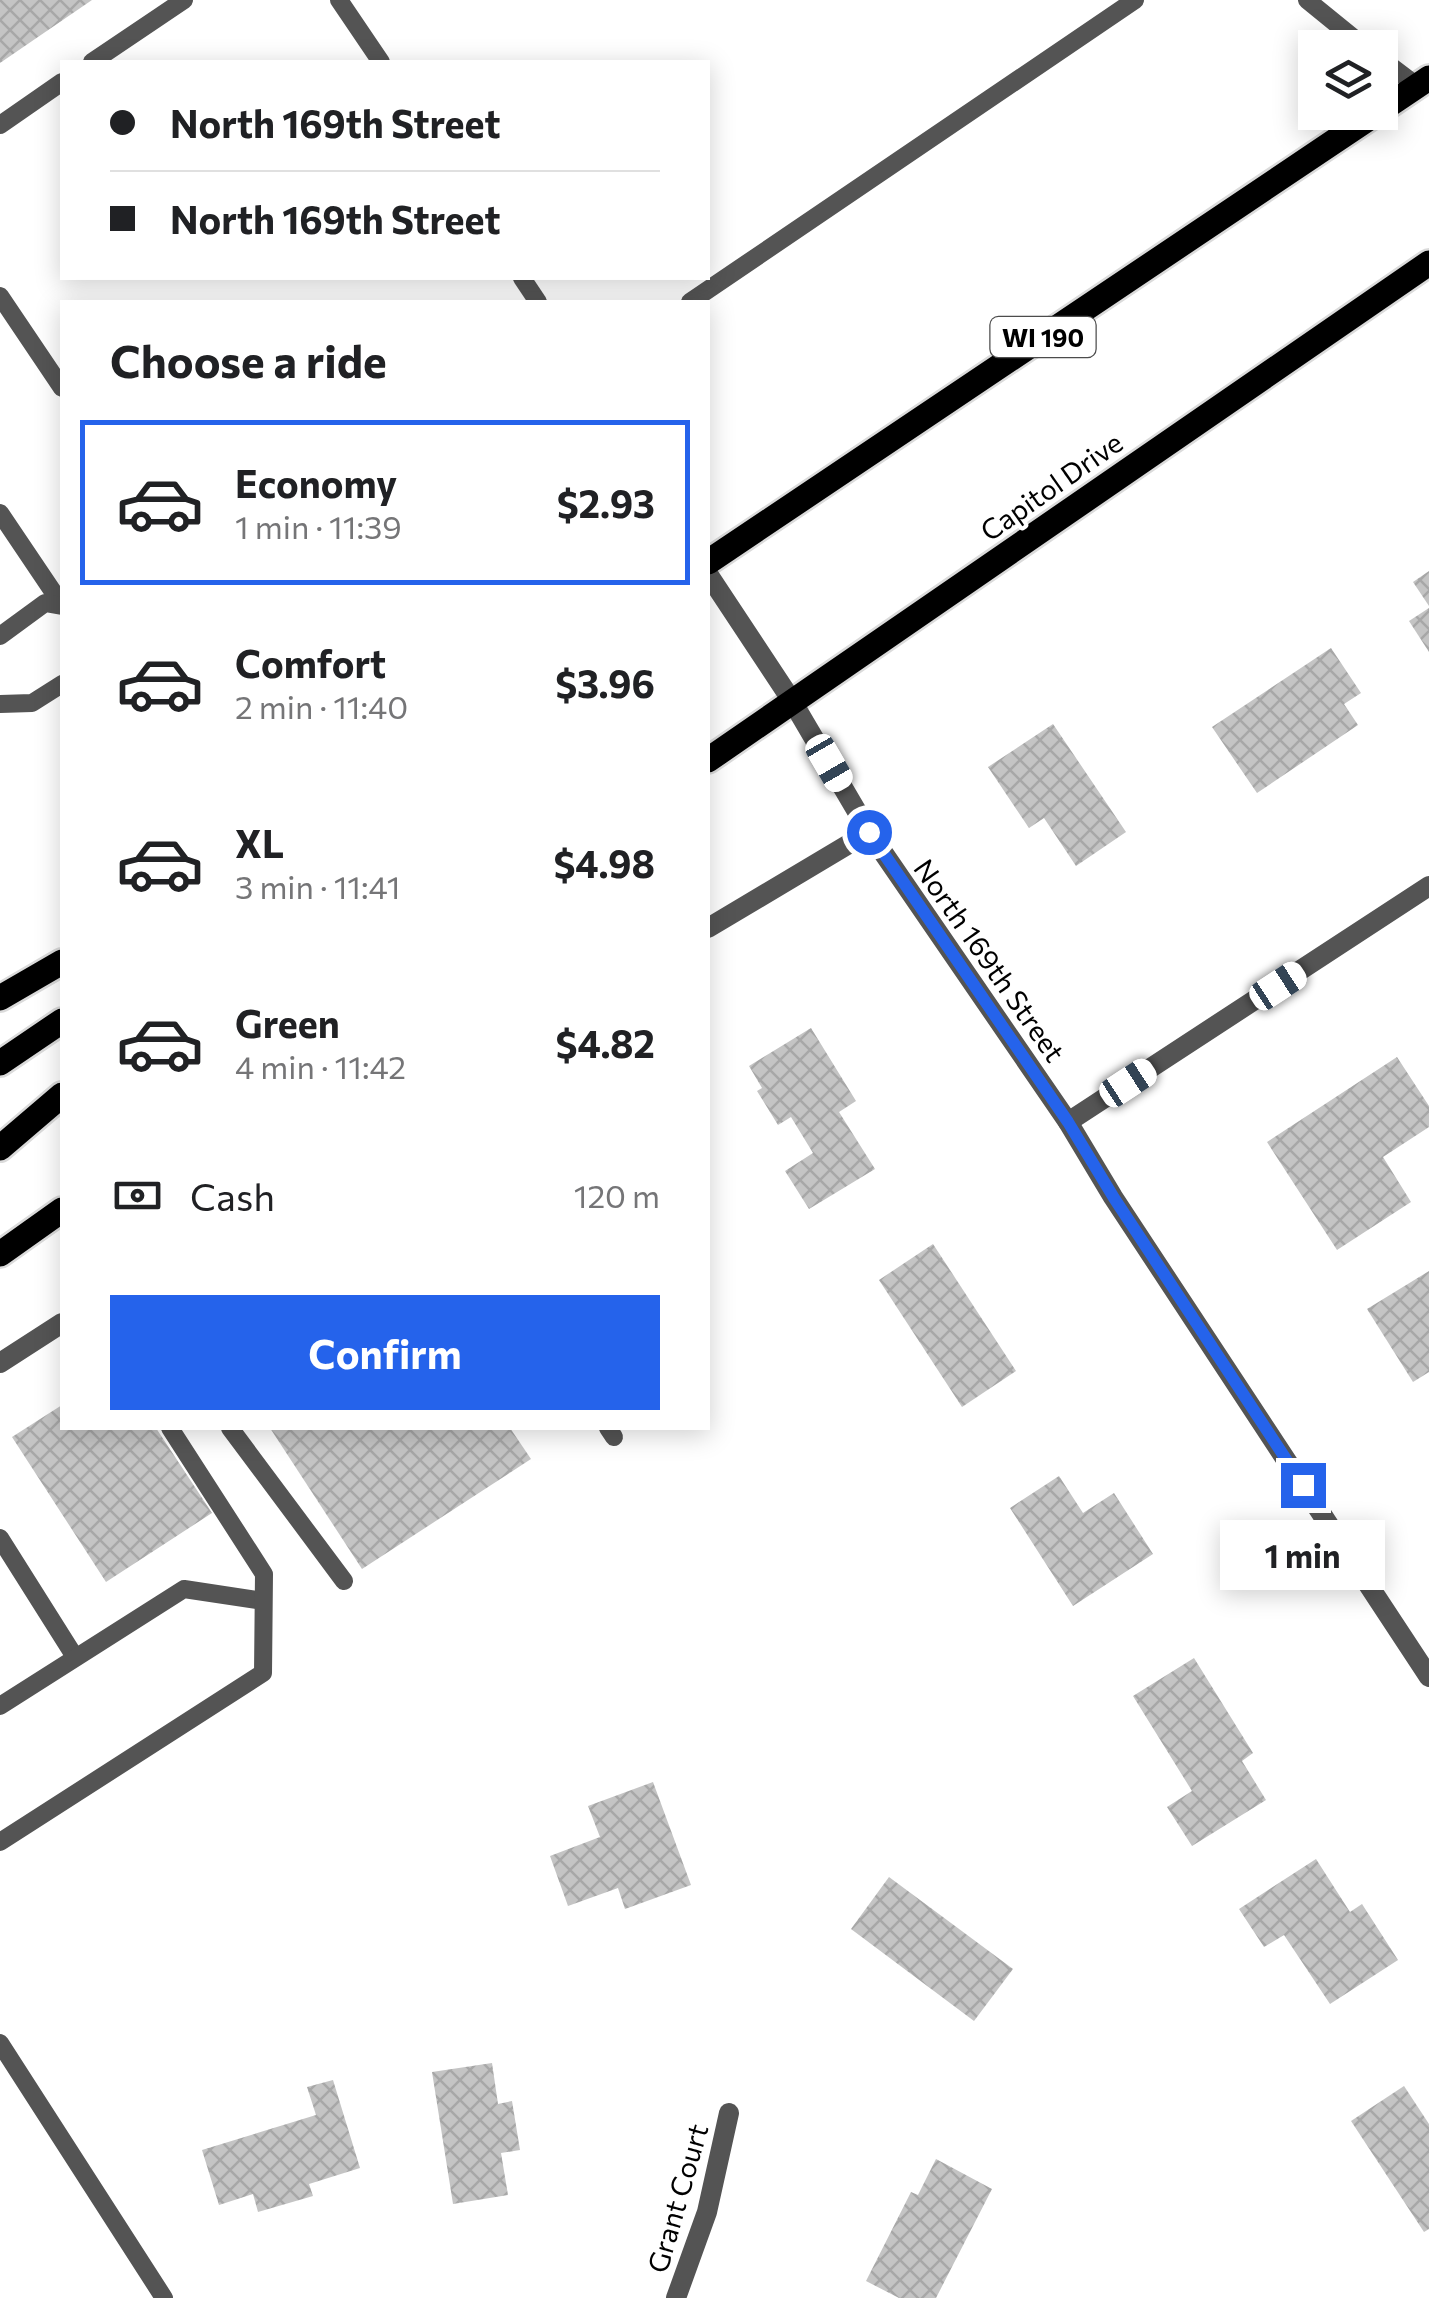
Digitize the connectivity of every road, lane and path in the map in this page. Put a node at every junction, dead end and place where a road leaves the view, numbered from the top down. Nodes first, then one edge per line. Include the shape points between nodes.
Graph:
1 (184, 0) edge
2 (340, 0) edge
3 (1135, 0) edge
4 (1307, 0) edge
5 (1344, 30) edge
6 (95, 60) edge
7 (379, 60) edge
8 (1398, 68) edge
9 (1423, 82) edge
10 (60, 83) edge
11 (1398, 99) edge
12 (0, 125) edge
13 (1352, 130) edge
14 (1429, 263) edge
15 (0, 296) edge
16 (693, 300) edge
17 (60, 385) edge
18 (0, 513) edge
19 (710, 561) edge
20 (710, 577) edge
21 (60, 602) edge
22 (60, 605) edge
23 (0, 636) edge
24 (60, 685) edge
25 (792, 701) junction
26 (0, 704) edge
27 (710, 759) edge
28 (869, 832) junction
29 (1429, 886) edge
30 (710, 927) edge
31 (60, 963) edge
32 (0, 998) edge
33 (60, 1022) edge
34 (0, 1063) edge
35 (60, 1097) edge
36 (1068, 1122) junction
37 (0, 1148) edge
38 (60, 1211) edge
39 (0, 1254) edge
40 (60, 1324) edge
41 (0, 1363) edge
42 (171, 1430) edge
43 (231, 1430) edge
44 (0, 1538) edge
45 (344, 1581) dead end
46 (264, 1600) junction
47 (76, 1657) junction
48 (1429, 1677) edge
49 (0, 1706) edge
50 (0, 1842) edge
51 (0, 2043) edge
52 (5, 2064) edge
53 (729, 2114) dead end
54 (164, 2298) edge
55 (676, 2298) edge

1 - 6 lane
2 - 7 lane
3 - 16 lane
4 - 5 lane
8 - 9 lane
9 - 11 main road, WI 190
10 - 12 lane
13 - 19 main road, WI 190
14 - 25 main road, Capitol Drive
15 - 17 lane
18 - 21 lane
20 - 25 street, North 169th Street
22 - 23 lane via 45,603
24 - 26 lane via 32,703
25 - 27 main road, Capitol Drive
25 - 28 street, North 169th Street
28 - 30 street
28 - 36 street, North 169th Street
29 - 36 street
31 - 32 main road
33 - 34 main road
35 - 37 main road
36 - 48 street, North 169th Street
38 - 39 main road
40 - 41 street
42 - 46 lane via 264,1574
43 - 45 lane
44 - 47 lane
46 - 47 lane via 184,1589
46 - 50 lane via 263,1673
47 - 49 lane
51 - 52 lane
52 - 54 lane
53 - 55 street, Grant Court via 707,2212

